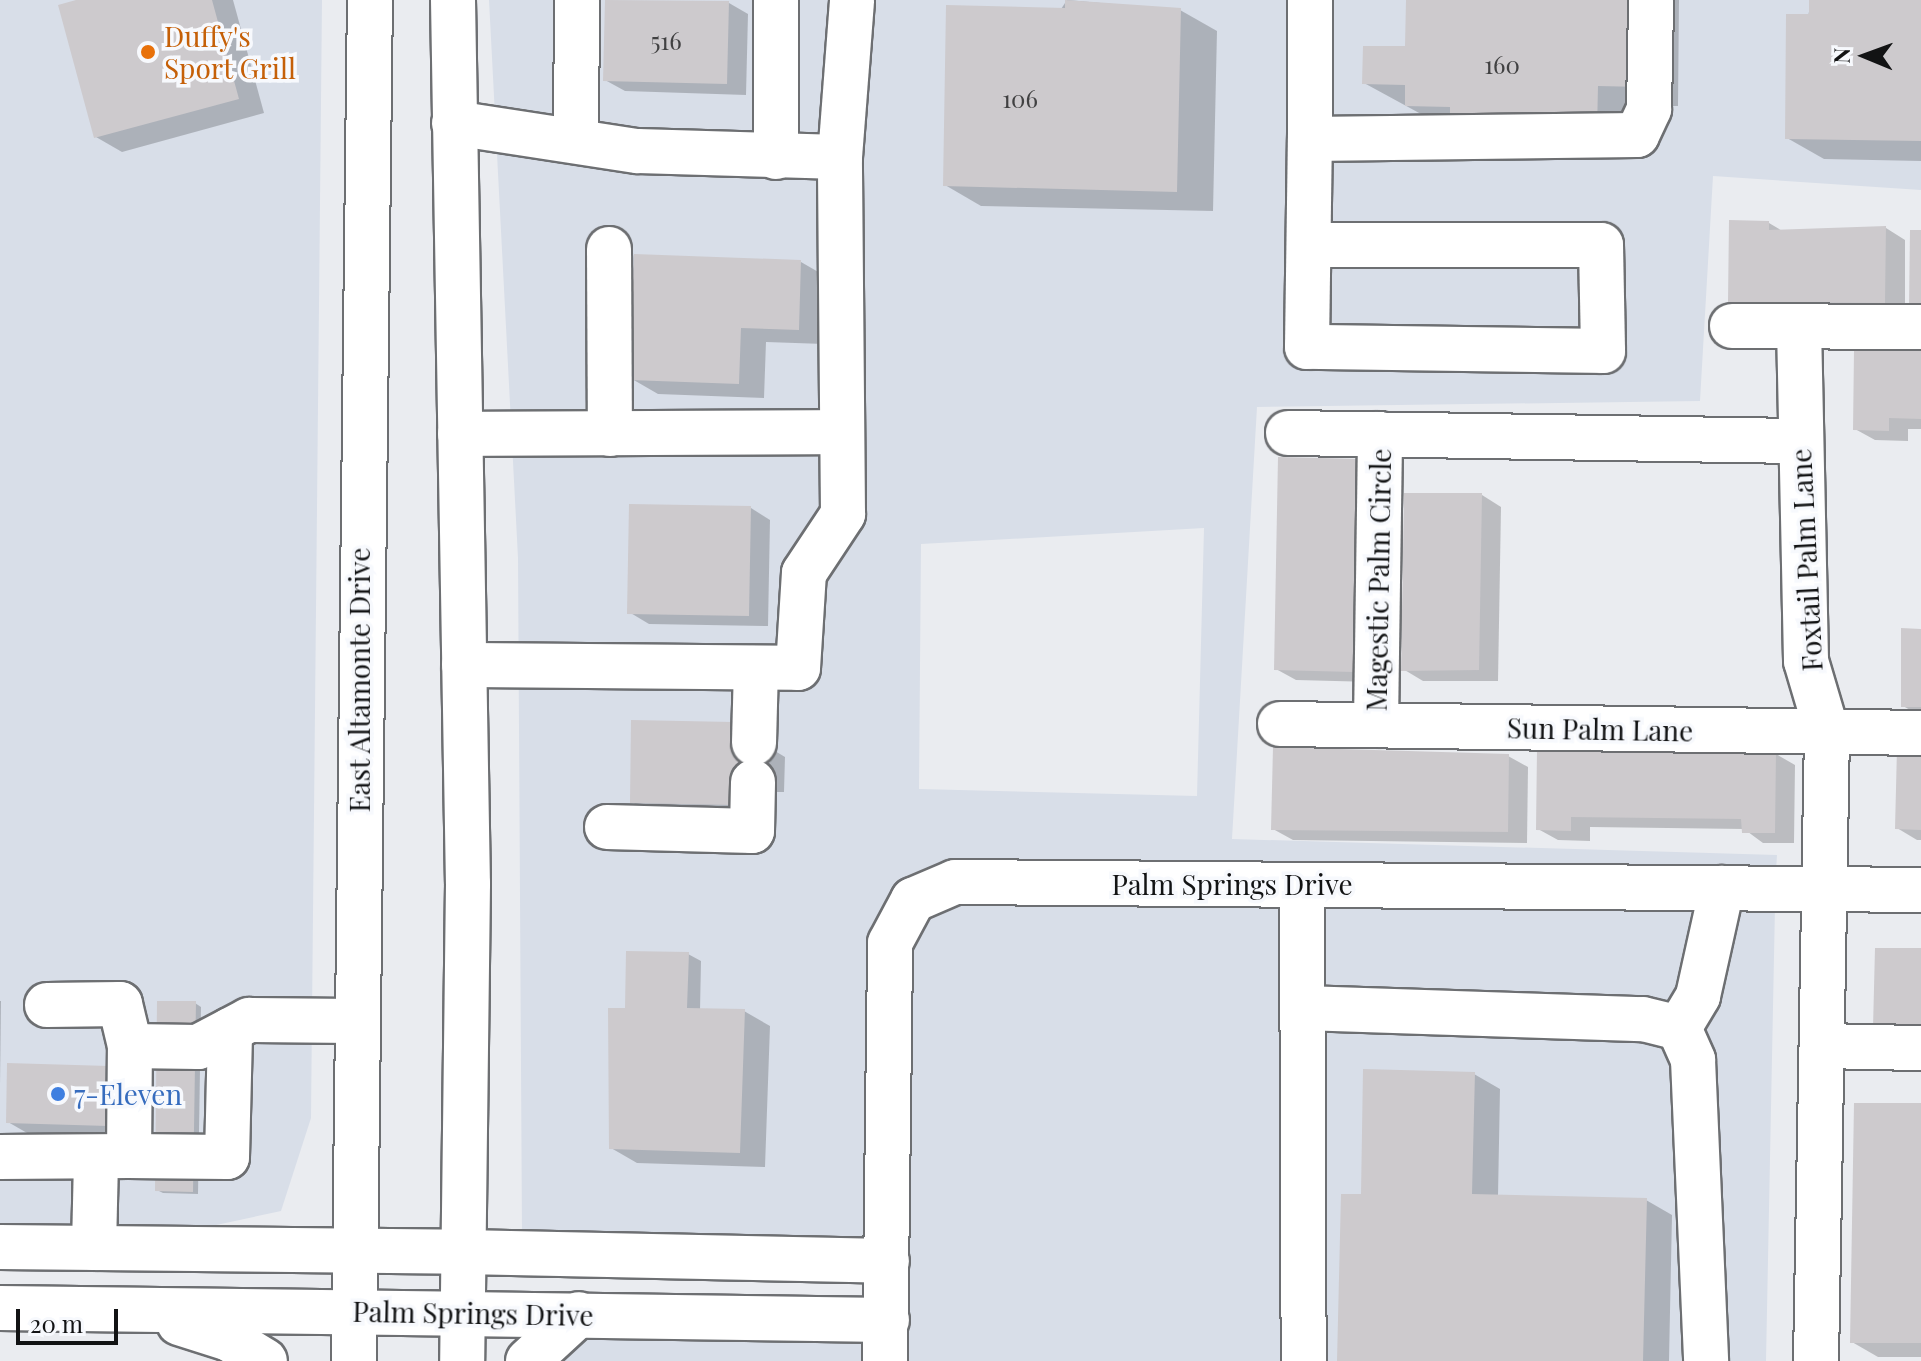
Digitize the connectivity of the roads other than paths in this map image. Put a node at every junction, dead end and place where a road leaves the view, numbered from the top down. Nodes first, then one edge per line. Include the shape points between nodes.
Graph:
1 (370, 0) edge
2 (453, 0) edge
3 (577, 0) edge
4 (776, 0) edge
5 (852, 0) edge
6 (1310, 0) edge
7 (1651, 0) edge
8 (454, 123) junction
9 (576, 139) junction
10 (1310, 139) junction
11 (776, 157) junction
12 (840, 157) junction
13 (1309, 245) junction
14 (609, 249) dead end
15 (1732, 326) dead end
16 (1799, 326) junction
17 (1921, 327) edge
18 (842, 432) junction
19 (1288, 433) dead end
20 (460, 434) junction
21 (610, 434) junction
22 (1380, 434) junction
23 (1798, 441) junction
24 (464, 665) junction
25 (756, 668) junction
26 (1280, 724) dead end
27 (1376, 725) junction
28 (1827, 732) junction
29 (1921, 733) edge
30 (607, 827) dead end
31 (1302, 885) junction
32 (1722, 888) junction
33 (1825, 889) junction
34 (1921, 890) edge
35 (47, 1005) dead end
36 (1303, 1008) junction
37 (357, 1021) junction
38 (1679, 1028) junction
39 (230, 1030) junction
40 (130, 1046) junction
41 (1822, 1046) junction
42 (1921, 1048) edge
43 (0, 1157) edge
44 (113, 1158) junction
45 (0, 1247) edge
46 (94, 1248) junction
47 (356, 1251) junction
48 (463, 1252) junction
49 (887, 1261) junction
50 (0, 1308) edge
51 (135, 1310) junction
52 (355, 1312) junction
53 (462, 1314) junction
54 (579, 1314) junction
55 (886, 1340) edge
56 (265, 1361) edge
57 (354, 1361) edge
58 (462, 1361) edge
59 (528, 1361) edge
60 (1304, 1361) edge
61 (1706, 1361) edge
62 (1816, 1361) edge

1 - 37 main road, East Altamonte Drive
2 - 8 main road
3 - 9 main road
4 - 11 main road
5 - 12 main road
6 - 10 main road
7 - 10 main road via 1649,109 1637,135
8 - 9 main road
8 - 20 main road
9 - 11 main road via 638,151
10 - 13 main road
11 - 12 main road
12 - 18 main road
13 - 13 main road via 1307,347 1603,351 1601,245
14 - 21 main road
15 - 16 main road
16 - 17 main road
16 - 23 main road, Foxtail Palm Lane
18 - 21 main road
18 - 25 main road via 843,514 804,573 798,668
19 - 22 main road
20 - 21 main road
20 - 24 main road
22 - 23 main road
22 - 27 main road, Magestic Palm Circle
23 - 28 main road, Foxtail Palm Lane via 1806,661
24 - 25 main road
24 - 48 main road
25 - 30 main road via 752,831
26 - 27 main road, Sun Palm Lane
27 - 28 main road, Sun Palm Lane
28 - 29 main road, Sun Palm Lane
28 - 33 main road, Foxtail Palm Lane
31 - 32 main road, Palm Springs Drive
31 - 36 main road
31 - 49 main road, Palm Springs Drive via 955,882 913,900 890,943
32 - 33 main road, Palm Springs Drive
32 - 38 main road via 1698,996
33 - 34 main road, Palm Springs Drive
33 - 41 main road, Foxtail Palm Lane
35 - 40 main road via 120,1004
36 - 38 main road via 1643,1019
36 - 60 main road
37 - 39 main road via 249,1020
37 - 47 main road, East Altamonte Drive
38 - 61 main road via 1693,1060
39 - 40 main road via 198,1047
39 - 44 main road via 227,1157
40 - 44 main road
41 - 42 main road
41 - 62 main road, Foxtail Palm Lane
43 - 44 main road
44 - 46 main road
45 - 46 main road
46 - 47 main road
47 - 48 main road
47 - 52 main road, East Altamonte Drive
48 - 49 main road
48 - 53 main road
49 - 55 main road, Palm Springs Drive
50 - 51 main road, Palm Springs Drive
51 - 52 main road, Palm Springs Drive
51 - 56 main road via 229,1339
52 - 53 main road, Palm Springs Drive
52 - 57 main road, East Altamonte Drive
53 - 54 main road, Palm Springs Drive
53 - 58 main road
54 - 55 main road, Palm Springs Drive
54 - 59 main road

